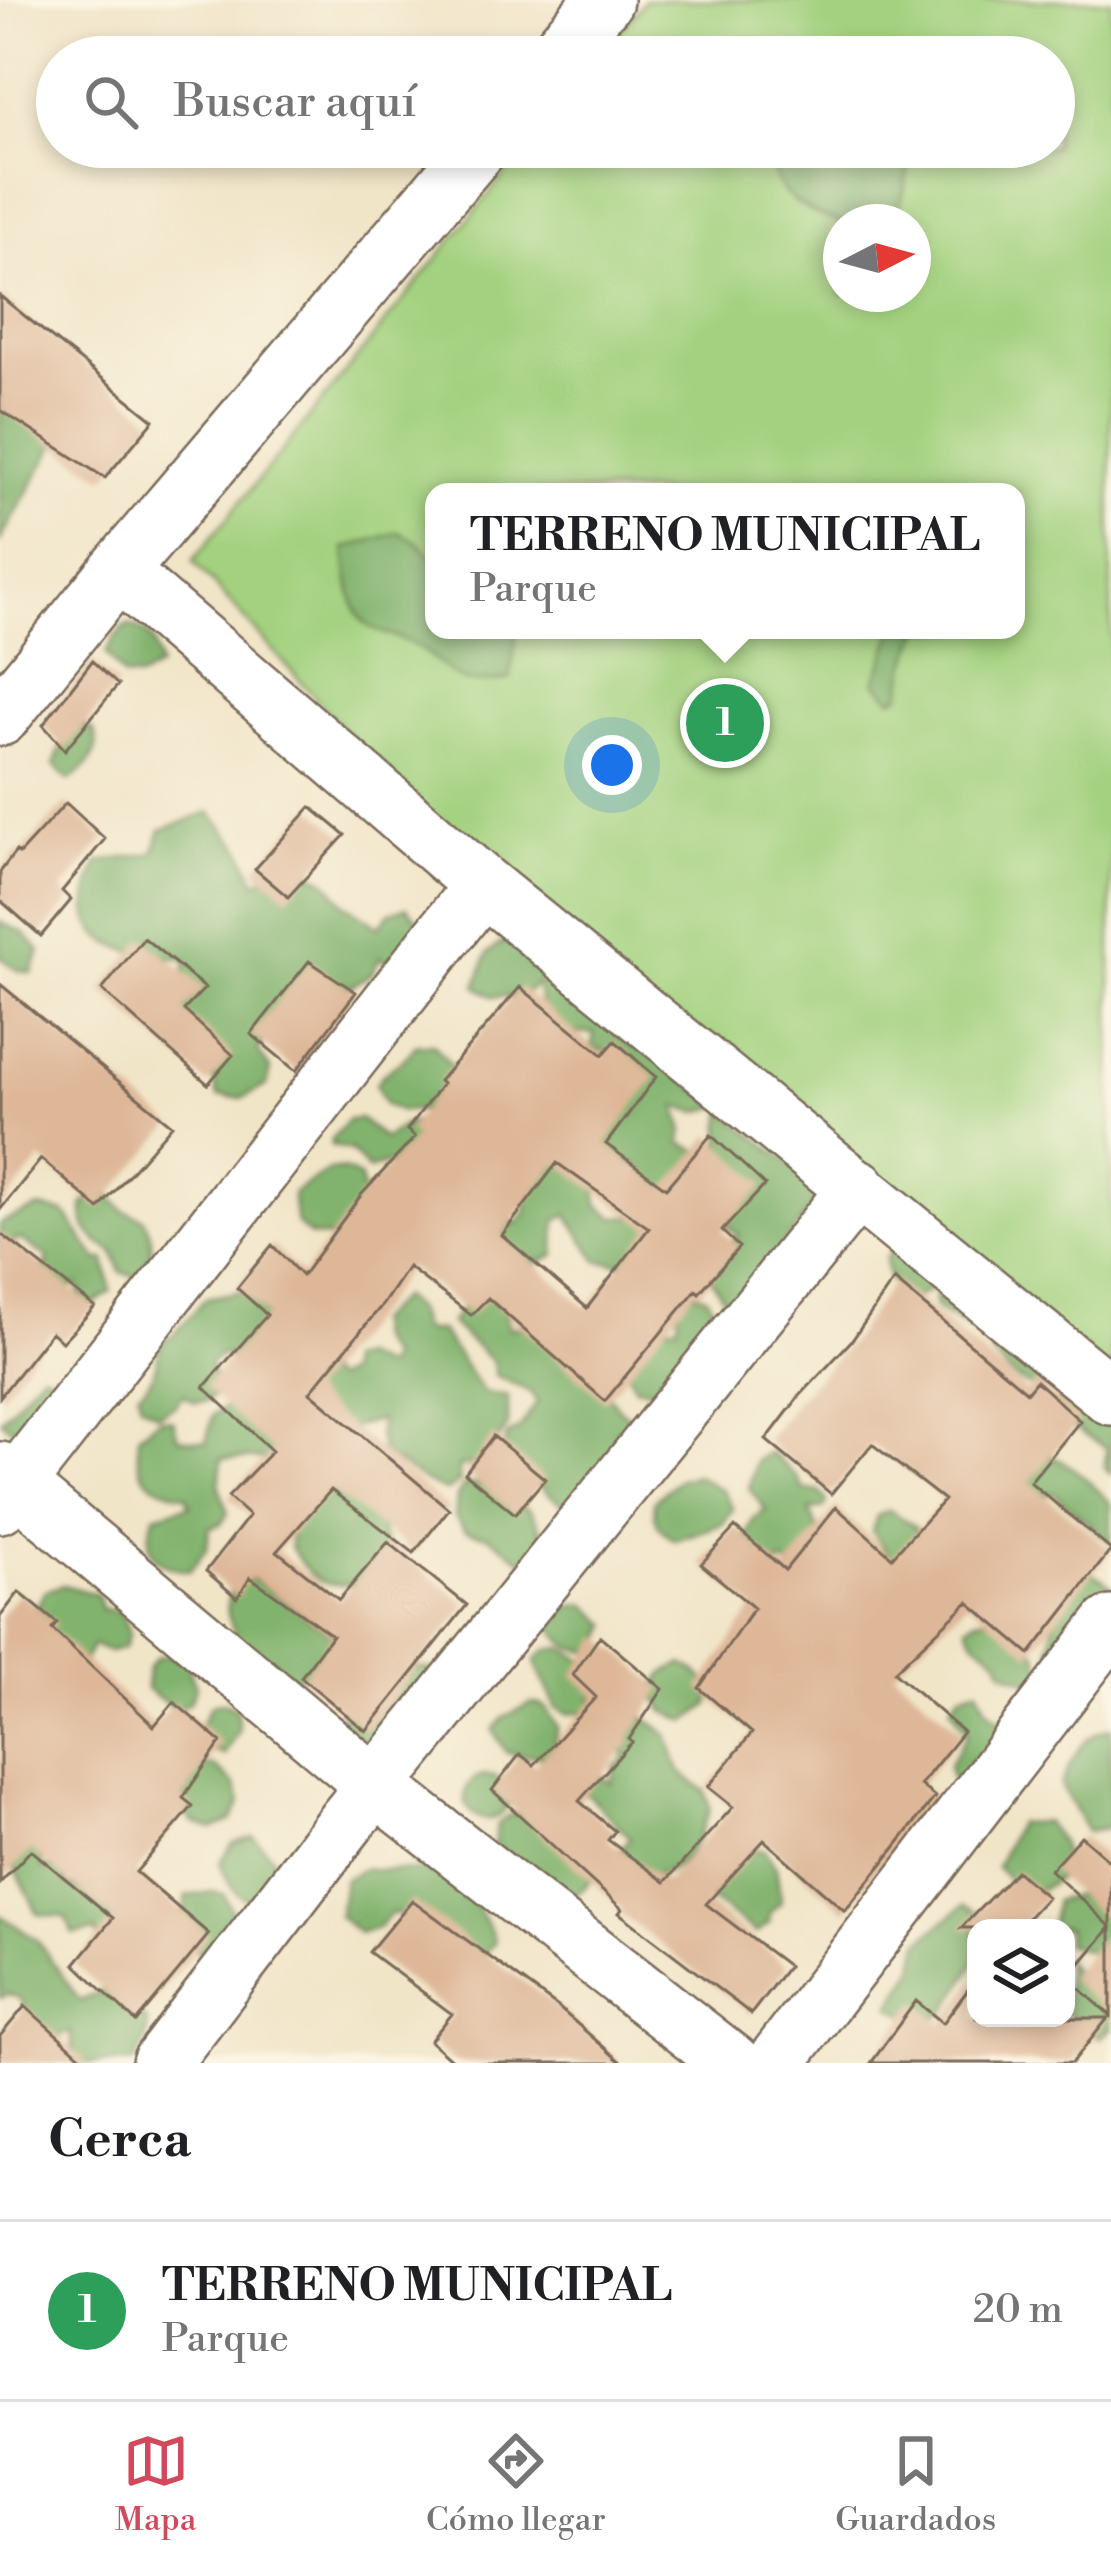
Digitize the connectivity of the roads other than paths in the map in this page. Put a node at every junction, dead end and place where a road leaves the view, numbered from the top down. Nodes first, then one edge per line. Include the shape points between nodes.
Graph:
1 (604, 0) edge
2 (573, 36) edge
3 (460, 168) edge
4 (118, 571) junction
5 (0, 717) edge
6 (483, 885) junction
7 (858, 1188) junction
8 (1111, 1396) edge
9 (6, 1486) edge
10 (1111, 1625) edge
11 (376, 1786) junction
12 (161, 2063) edge
13 (732, 2063) edge
14 (775, 2063) edge

1 - 2 street
3 - 4 street
4 - 5 street
4 - 6 street
6 - 7 street
6 - 9 street
7 - 8 street
7 - 11 street
9 - 11 street
10 - 14 street
11 - 12 street
11 - 13 street

